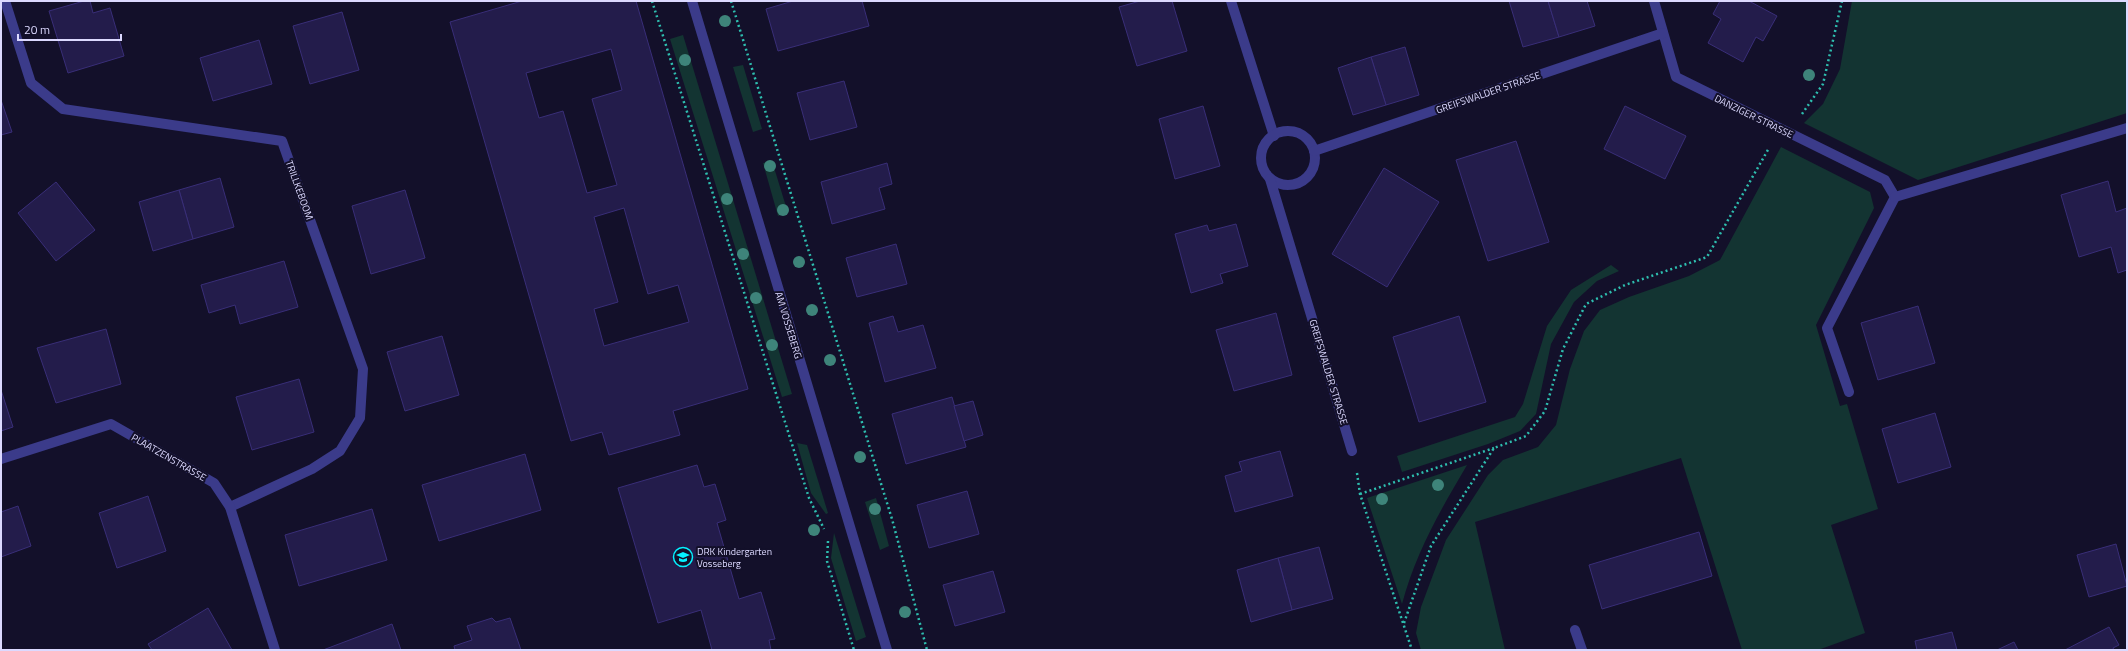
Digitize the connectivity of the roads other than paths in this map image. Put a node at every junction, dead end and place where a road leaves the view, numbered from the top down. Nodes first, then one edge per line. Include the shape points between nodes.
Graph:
1 (5, 1) edge
2 (692, 1) edge
3 (1231, 1) edge
4 (1654, 1) edge
5 (1662, 33) junction
6 (2127, 128) edge
7 (1274, 136) junction
8 (1314, 151) junction
9 (1270, 179) junction
10 (1894, 197) junction
11 (1849, 392) dead end
12 (1352, 451) road end
13 (1, 459) edge
14 (230, 507) junction
15 (1575, 630) dead end
16 (275, 650) edge
17 (887, 650) edge
18 (1582, 650) edge

1 - 14 street, TRILLKEBOOM via 31,83 63,109 282,141 363,369 360,418 340,451 312,469
2 - 17 street, AM VOSSEBERG
3 - 7 street
4 - 5 street, DANZIGER STRASSE
5 - 8 street, GREIFSWALDER STRASSE
5 - 10 street, DANZIGER STRASSE via 1676,77 1885,180
6 - 10 street
7 - 8 street via 1283,132 1298,133 1310,142
7 - 9 street, GREIFSWALDER STRASSE via 1262,150 1261,159
8 - 9 street via 1314,165 1308,177 1296,184 1282,185
9 - 12 street, GREIFSWALDER STRASSE
10 - 11 street via 1827,328
13 - 14 street, PLAATZENSTRASSE via 111,424 214,483
14 - 16 street, PLAATZENSTRASSE
15 - 18 street

